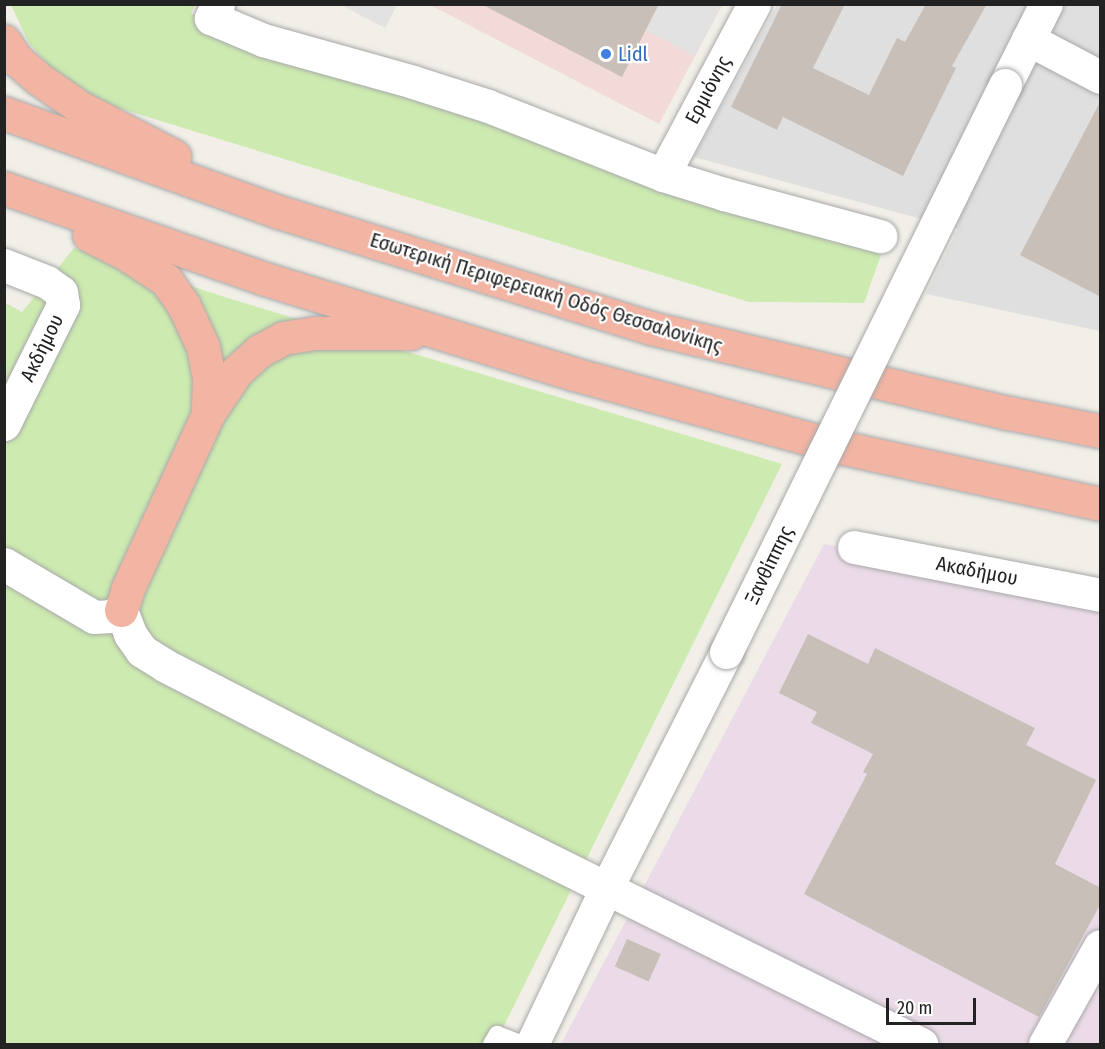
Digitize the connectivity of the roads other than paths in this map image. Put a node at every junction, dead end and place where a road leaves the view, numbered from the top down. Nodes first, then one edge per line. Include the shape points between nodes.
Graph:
1 (218, 4) edge
2 (754, 4) edge
3 (1046, 4) edge
4 (1028, 39) junction
5 (4, 41) edge
6 (1101, 77) edge
7 (4, 113) edge
8 (663, 175) junction
9 (5, 188) edge
10 (279, 212) junction
11 (880, 236) dead end
12 (4, 265) edge
13 (458, 336) junction
14 (208, 414) junction
15 (4, 424) edge
16 (1101, 430) edge
17 (1101, 504) edge
18 (854, 547) dead end
19 (4, 564) edge
20 (1101, 596) edge
21 (121, 610) junction
22 (607, 887) junction
23 (1101, 946) edge
24 (491, 1044) edge
25 (523, 1044) edge
26 (532, 1044) edge
27 (921, 1044) edge
28 (1045, 1044) edge

1 - 8 street via 212,18 263,40 488,106
2 - 8 street, Ερμιόνης
3 - 4 street, Ξανθίππης
4 - 6 street
4 - 22 street, Ξανθίππης, bridge
5 - 10 highway via 17,60 39,80 81,108
7 - 10 highway, Εσωτερική Περιφερειακή Οδός Θεσσαλονίκης
8 - 11 street
9 - 13 highway via 262,278
9 - 14 highway via 166,280 184,306 203,347 209,378
10 - 16 highway, Εσωτερική Περιφερειακή Οδός Θεσσαλονίκης via 651,328 1009,413
12 - 15 street, Ακδήμου via 47,282 61,292 63,305
13 - 14 highway via 315,333 283,338 259,351 237,372
13 - 17 highway via 574,374 839,447
14 - 21 highway
18 - 20 street, Ακαδήμου
19 - 21 street via 94,616 111,616
21 - 22 street via 142,651 166,666
22 - 26 street, Ξανθίππης
22 - 27 street
23 - 28 street
24 - 25 lane via 497,1034

